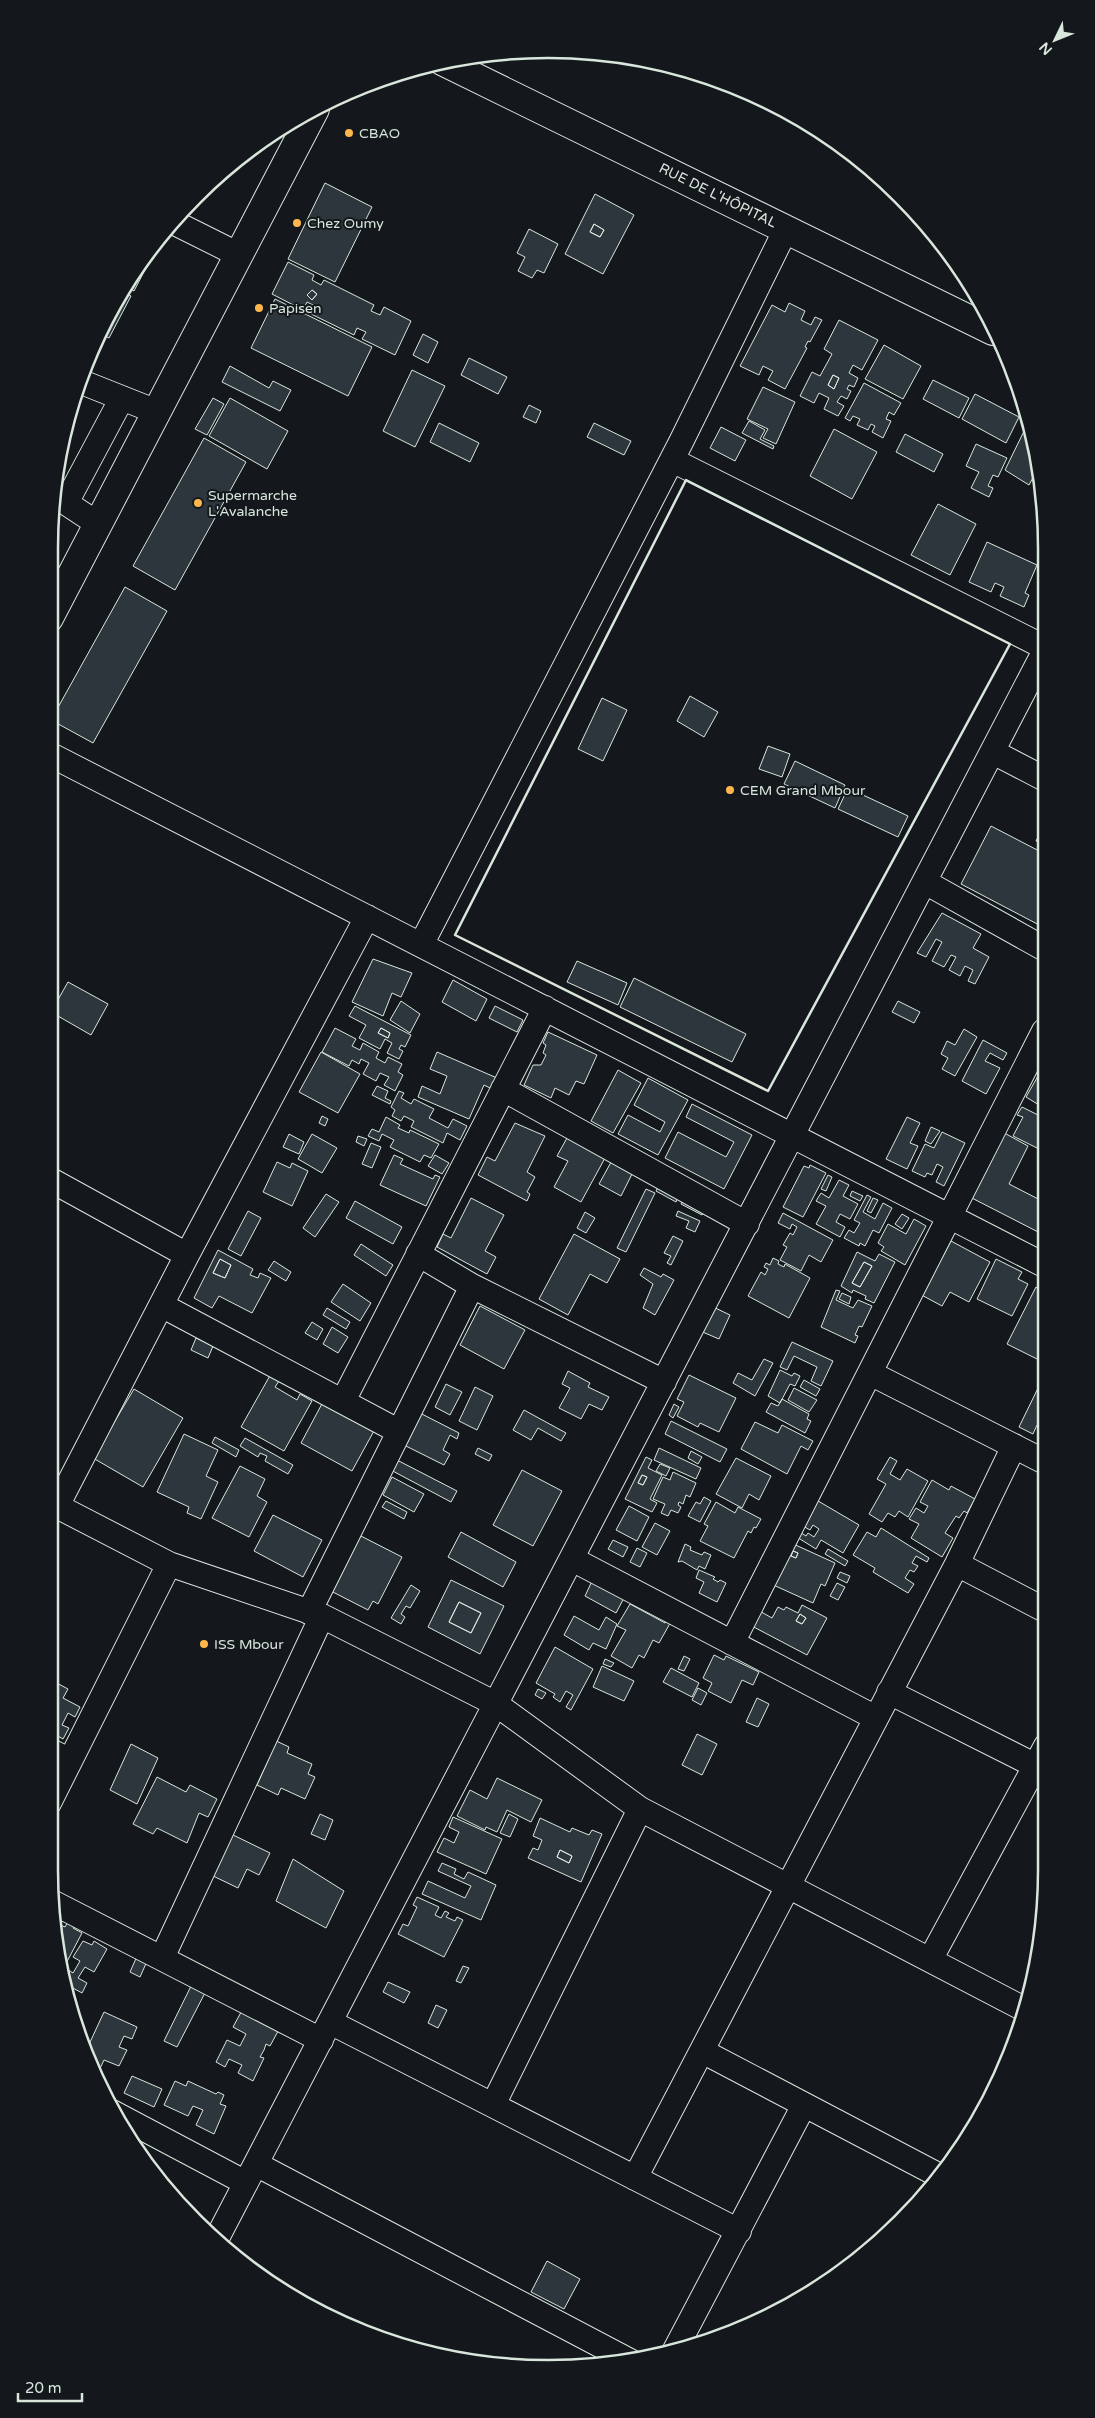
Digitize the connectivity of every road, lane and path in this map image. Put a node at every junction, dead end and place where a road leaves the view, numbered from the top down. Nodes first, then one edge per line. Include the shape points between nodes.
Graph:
1 (454, 67) edge
2 (310, 119) edge
3 (178, 225) edge
4 (786, 229) junction
5 (239, 255) junction
6 (985, 327) edge
7 (86, 384) edge
8 (122, 398) junction
9 (157, 412) junction
10 (672, 460) junction
11 (61, 498) edge
12 (60, 499) edge
13 (98, 524) junction
14 (58, 601) edge
15 (1038, 644) edge
16 (1038, 664) edge
17 (993, 752) junction
18 (58, 759) edge
19 (1038, 775) edge
20 (924, 882) junction
21 (367, 917) junction
22 (422, 945) junction
23 (1038, 945) edge
24 (545, 1008) junction
25 (1037, 1064) edge
26 (503, 1089) junction
27 (792, 1136) junction
28 (58, 1183) edge
29 (950, 1216) junction
30 (746, 1224) junction
31 (418, 1254) junction
32 (188, 1255) junction
33 (1038, 1262) edge
34 (472, 1286) junction
35 (163, 1306) junction
36 (870, 1374) junction
37 (664, 1382) junction
38 (343, 1401) junction
39 (398, 1431) junction
40 (1014, 1446) junction
41 (1038, 1458) edge
42 (58, 1495) edge
43 (58, 1507) edge
44 (572, 1559) junction
45 (169, 1564) junction
46 (957, 1564) junction
47 (1038, 1606) edge
48 (315, 1614) junction
49 (732, 1643) junction
50 (890, 1692) junction
51 (496, 1704) junction
52 (876, 1718) junction
53 (58, 1755) edge
54 (1038, 1759) edge
55 (70, 1761) junction
56 (1038, 1768) edge
57 (58, 1785) edge
58 (640, 1809) junction
59 (788, 1886) junction
60 (59, 1906) edge
61 (162, 1958) junction
62 (930, 1960) junction
63 (1018, 2006) edge
64 (326, 2031) junction
65 (702, 2051) junction
66 (493, 2105) junction
67 (804, 2105) junction
68 (124, 2117) edge
69 (933, 2172) edge
70 (251, 2174) junction
71 (635, 2178) junction
72 (739, 2231) junction
73 (219, 2234) edge
74 (679, 2342) edge
75 (618, 2355) edge

1 - 4 main road, RUE DE L'HÔPITAL
2 - 5 main road
3 - 5 street
4 - 6 main road, RUE DE L'HÔPITAL
4 - 10 street
5 - 9 main road
7 - 8 street
8 - 9 street
8 - 11 street
9 - 13 main road
10 - 15 street
10 - 22 street
12 - 13 street
13 - 14 main road
16 - 17 street
17 - 19 street
17 - 20 street
18 - 21 street
20 - 23 street
20 - 27 street
21 - 22 street
21 - 32 street
22 - 24 street
24 - 26 street
24 - 27 street
25 - 29 street
26 - 30 street
26 - 31 street
27 - 29 street
27 - 30 street
28 - 32 street
29 - 33 street
29 - 36 street
30 - 37 street
31 - 34 street
31 - 38 street
32 - 35 street
34 - 37 street
34 - 39 street
35 - 38 street
35 - 42 street
36 - 40 street
36 - 49 street
37 - 44 street
38 - 39 street
39 - 48 street
40 - 41 street
40 - 46 street
43 - 45 street
44 - 49 street
44 - 51 street
45 - 48 street
45 - 55 street
46 - 47 street
46 - 50 street
48 - 51 street
48 - 61 street
49 - 52 street
50 - 52 street
50 - 54 street
51 - 58 street
51 - 64 street
52 - 59 street
53 - 55 street
55 - 57 street
56 - 62 street
58 - 59 street
58 - 66 street
59 - 62 street
59 - 65 street
60 - 61 street
61 - 64 street
62 - 63 street
64 - 66 street
64 - 70 street
65 - 67 street
65 - 71 street
66 - 71 street
67 - 69 street
67 - 72 street
68 - 70 street
70 - 73 street
70 - 75 street
71 - 72 street
72 - 74 street

